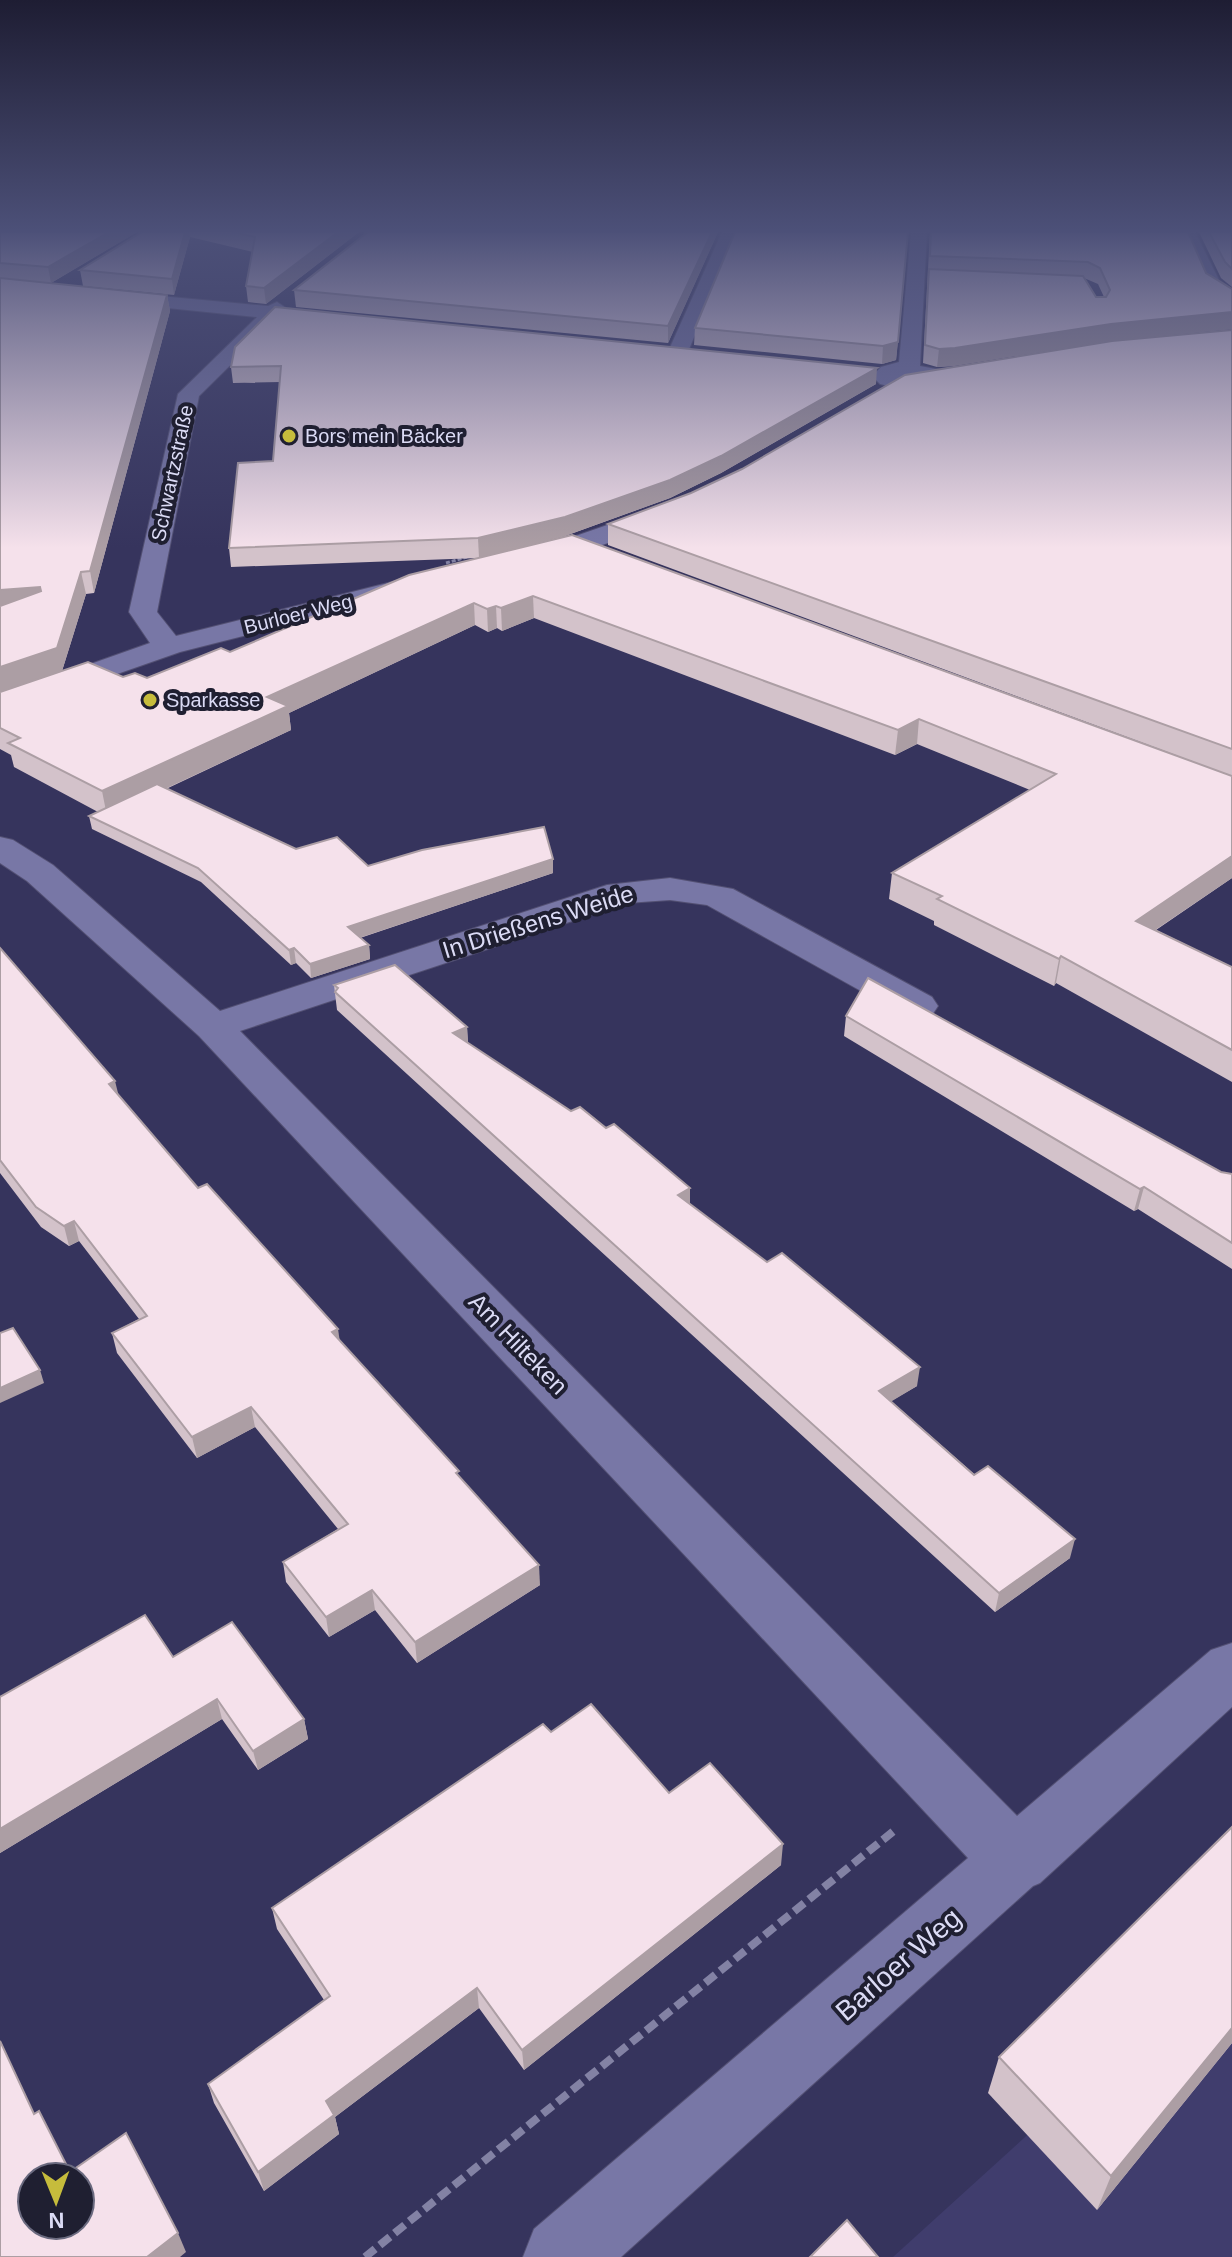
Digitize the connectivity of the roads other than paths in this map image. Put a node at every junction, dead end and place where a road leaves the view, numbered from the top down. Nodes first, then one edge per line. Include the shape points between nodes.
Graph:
1 (246, 337) edge
2 (684, 337) edge
3 (897, 337) edge
4 (677, 354) edge
5 (1004, 367) edge
6 (889, 374) junction
7 (873, 398) edge
8 (680, 506) edge
9 (575, 545) junction
10 (624, 563) edge
11 (499, 564) edge
12 (440, 571) edge
13 (170, 646) junction
14 (0, 706) edge
15 (0, 848) edge
16 (213, 1027) junction
17 (955, 1027) edge
18 (1232, 1669) edge
19 (1016, 1861) junction
20 (562, 2257) edge

1 - 13 street, Schwartzstraße via 189,394 143,612
2 - 4 street
3 - 6 street
5 - 6 street via 933,376
6 - 7 street
8 - 9 street
9 - 10 street
9 - 11 street
12 - 13 street, Burloer Weg
13 - 14 street, Burloer Weg
15 - 16 street, Am Hilteken via 40,873
16 - 17 street, In Drießens Weide via 654,886 720,897
16 - 19 street, Am Hilteken
18 - 19 street, Barloer Weg
19 - 20 street, Barloer Weg

